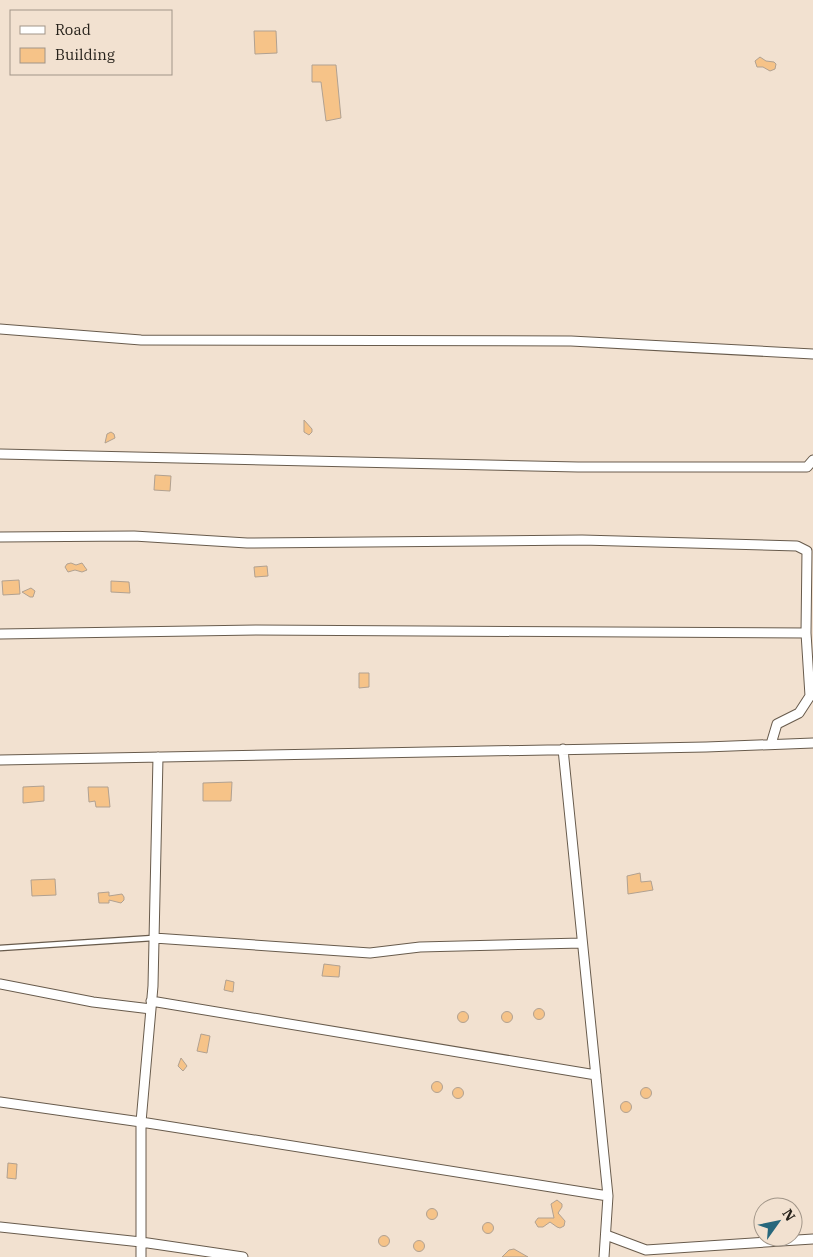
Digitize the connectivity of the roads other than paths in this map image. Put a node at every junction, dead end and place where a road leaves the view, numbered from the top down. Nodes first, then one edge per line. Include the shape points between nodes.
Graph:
1 (0, 329) edge
2 (813, 354) edge
3 (0, 454) edge
4 (813, 460) edge
5 (0, 537) edge
6 (806, 632) junction
7 (0, 634) edge
8 (813, 743) edge
9 (771, 744) junction
10 (563, 749) junction
11 (158, 757) junction
12 (0, 760) edge
13 (154, 938) junction
14 (582, 943) junction
15 (0, 948) edge
16 (0, 984) edge
17 (151, 1005) junction
18 (596, 1075) junction
19 (0, 1102) edge
20 (141, 1122) junction
21 (608, 1196) junction
22 (0, 1226) edge
23 (606, 1234) junction
24 (813, 1239) edge
25 (141, 1242) junction
26 (141, 1257) edge
27 (243, 1257) edge
28 (604, 1257) edge

1 - 2 street via 141,340 571,341
3 - 4 street via 578,467 807,467
5 - 6 street via 134,536 247,543 582,540 797,546 806,551
6 - 7 street via 256,630
6 - 9 street via 810,696 800,713 777,724
8 - 9 street
9 - 10 street
10 - 11 street
10 - 14 street
11 - 12 street
11 - 13 street
13 - 14 street via 370,953 420,947
13 - 15 lane
13 - 17 street
14 - 18 street
16 - 17 street via 94,1002
17 - 18 street
17 - 20 street
18 - 21 street
19 - 20 street
20 - 21 street
20 - 25 street
21 - 23 street
22 - 25 street
23 - 24 street via 646,1250
23 - 28 street
25 - 26 street
25 - 27 street

